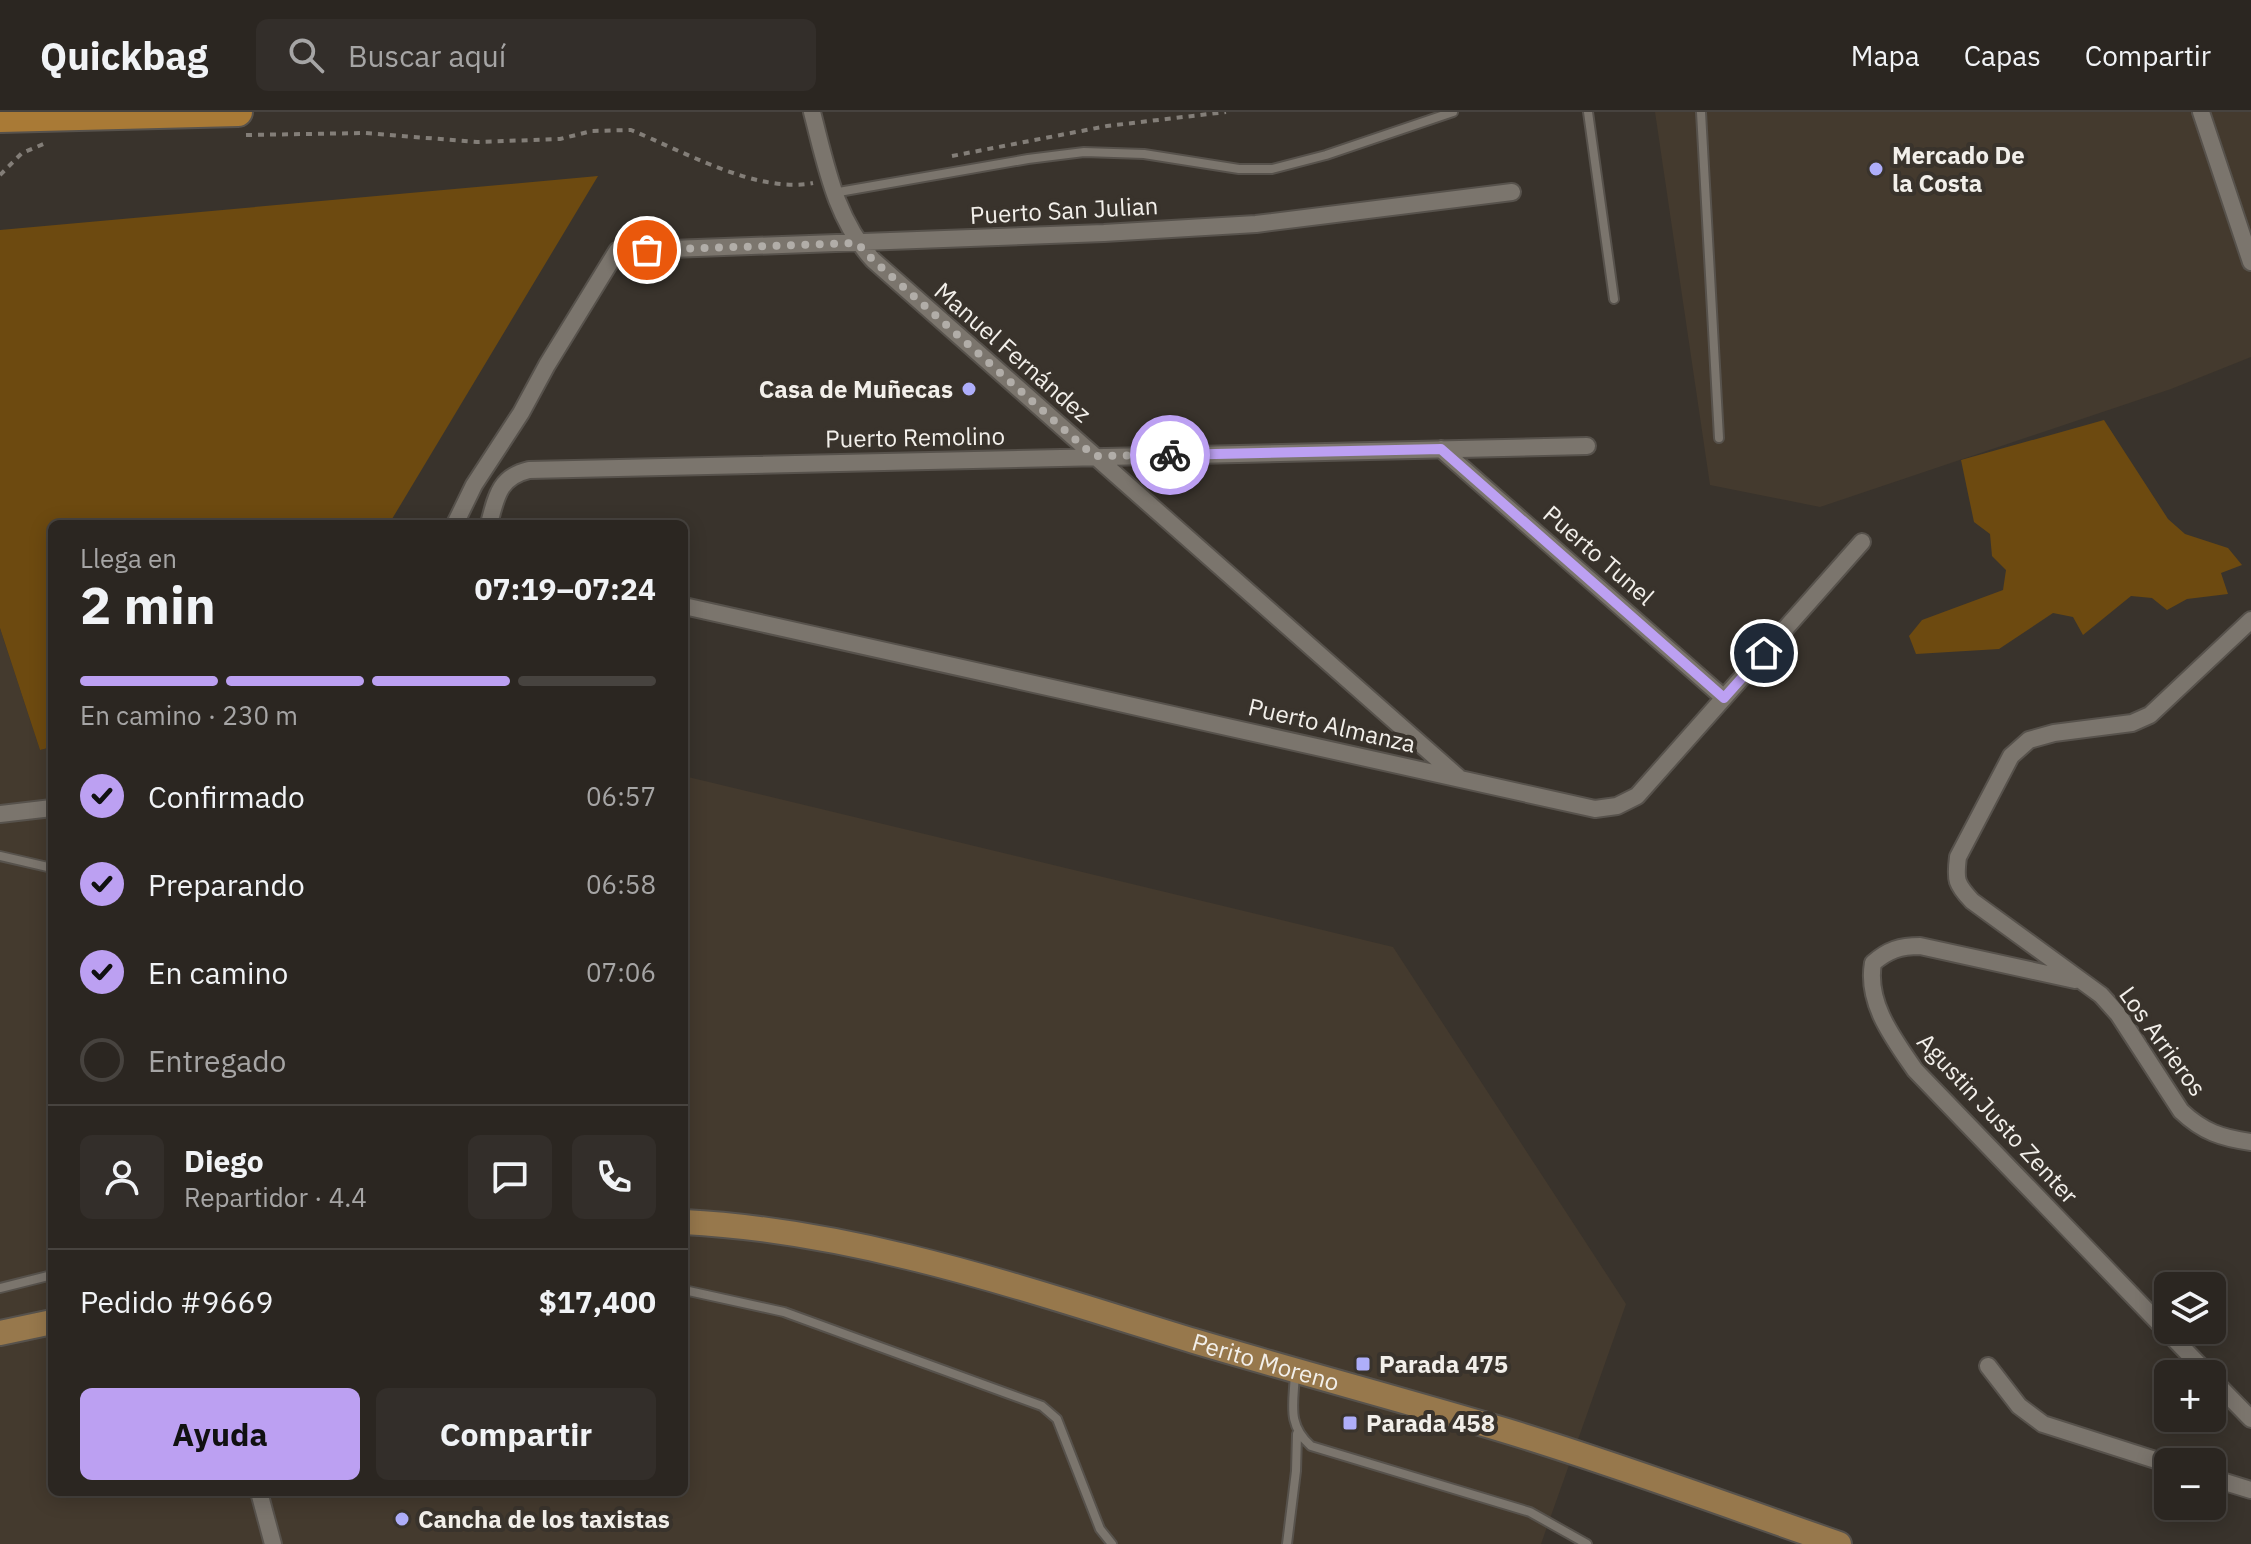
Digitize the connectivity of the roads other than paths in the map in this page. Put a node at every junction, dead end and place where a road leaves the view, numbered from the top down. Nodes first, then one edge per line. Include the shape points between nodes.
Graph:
1 (812, 112) edge
2 (1453, 112) edge
3 (1588, 112) edge
4 (1701, 112) edge
5 (2201, 112) edge
6 (154, 113) edge
7 (0, 118) edge
8 (238, 124) edge
9 (832, 186) junction
10 (1512, 192) dead end
11 (857, 243) junction
12 (2251, 262) edge
13 (1614, 299) dead end
14 (1719, 438) dead end
15 (1587, 446) dead end
16 (1441, 449) junction
17 (1094, 456) junction
18 (474, 485) junction
19 (496, 496) junction
20 (457, 520) edge
21 (490, 520) edge
22 (1862, 542) dead end
23 (688, 607) edge
24 (2251, 620) edge
25 (1724, 698) junction
26 (1459, 778) junction
27 (48, 808) edge
28 (0, 814) edge
29 (0, 856) edge
30 (48, 867) edge
31 (2081, 982) junction
32 (2251, 1142) edge
33 (688, 1222) edge
34 (48, 1276) edge
35 (0, 1288) edge
36 (688, 1291) edge
37 (48, 1323) edge
38 (0, 1333) edge
39 (2195, 1360) edge
40 (1988, 1366) dead end
41 (1295, 1371) junction
42 (2226, 1393) edge
43 (2251, 1419) edge
44 (1297, 1434) junction
45 (2154, 1460) edge
46 (2226, 1482) edge
47 (2251, 1490) edge
48 (260, 1496) edge
49 (273, 1544) edge
50 (1112, 1544) edge
51 (1287, 1544) edge
52 (1587, 1544) edge
53 (1839, 1544) edge

1 - 9 street, Manuel Fernández
2 - 9 lane via 1272,169 1084,152
3 - 13 lane
4 - 14 lane
5 - 12 street
6 - 7 highway
6 - 8 highway
9 - 11 street, Manuel Fernández
10 - 11 street, Puerto San Julian via 1256,224
11 - 17 street, Manuel Fernández
11 - 18 street, Puerto San Julian via 617,251
15 - 16 street, Puerto Remolino
16 - 17 street, Puerto Remolino
16 - 25 street, Puerto Tunel
17 - 19 street, Puerto Remolino via 529,470 514,473
17 - 26 street, Manuel Fernández
18 - 19 lane
18 - 20 street
19 - 21 street
22 - 25 street, Puerto Almanza
23 - 26 street, Puerto Almanza
24 - 31 street, Los Arrieros via 2150,715 2132,723 2029,740 2011,756 1958,857 1957,885 1972,901
25 - 26 street, Puerto Almanza via 1637,796 1617,806 1595,809
27 - 28 street
29 - 30 lane
31 - 32 street, Los Arrieros via 2118,1014 2194,1124 2227,1139
31 - 39 street, Agustin Justo Zenter via 1920,946 1887,951 1873,963 1870,981 1874,1000 1915,1070
33 - 41 main road, Perito Moreno via 766,1228 875,1249
34 - 35 lane
36 - 50 lane via 784,1312 1042,1406 1057,1419 1100,1529
37 - 38 main road
40 - 45 street via 2019,1406 2043,1424
41 - 44 lane
41 - 53 main road, Perito Moreno via 1510,1432
42 - 43 street
44 - 51 lane
44 - 52 lane via 1311,1446 1530,1512
46 - 47 street
48 - 49 street

